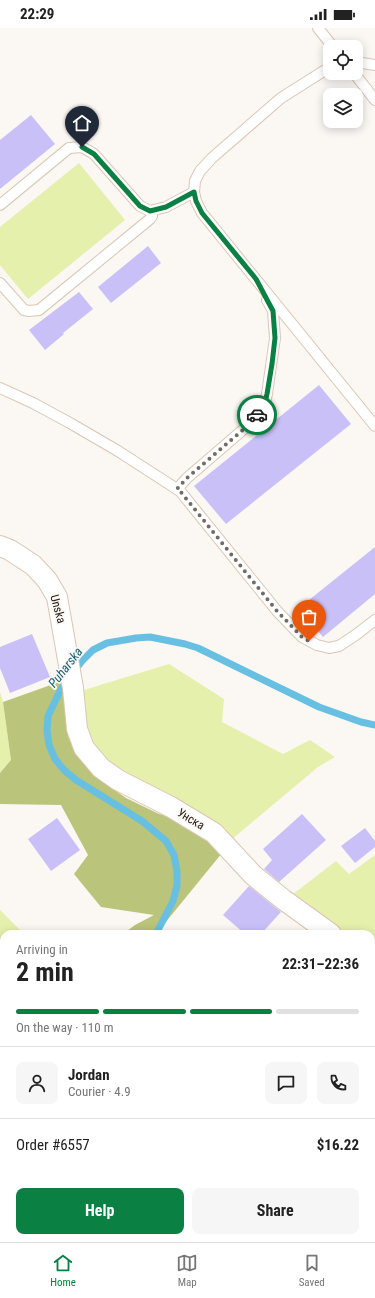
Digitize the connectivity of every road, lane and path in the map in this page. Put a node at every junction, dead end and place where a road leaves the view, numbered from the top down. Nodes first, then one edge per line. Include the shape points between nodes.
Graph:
1 (318, 28) edge
2 (327, 40) edge
3 (363, 63) edge
4 (375, 65) edge
5 (323, 71) edge
6 (359, 80) edge
7 (375, 100) edge
8 (194, 192) junction
9 (0, 205) edge
10 (150, 211) junction
11 (256, 279) junction
12 (0, 283) edge
13 (0, 388) edge
14 (375, 426) edge
15 (177, 489) junction
16 (0, 546) edge
17 (375, 620) edge
18 (74, 697) joint
19 (325, 930) edge

1 - 2 lane
3 - 4 lane
5 - 8 lane via 281,98 212,158 200,171 195,181
6 - 7 lane
8 - 10 lane via 166,207
8 - 11 lane via 202,213
9 - 10 lane via 69,148 82,147 94,154 140,206
10 - 12 lane via 150,219 40,310 24,310
11 - 14 lane
11 - 15 lane via 273,311 274,318 274,345 264,406 252,422
13 - 15 lane via 70,423
15 - 17 lane via 277,611 302,637 328,648 339,646
16 - 18 street, Unska via 33,566 48,580 57,597
18 - 19 street, Унска via 79,735 84,748 101,768 214,834 253,875

